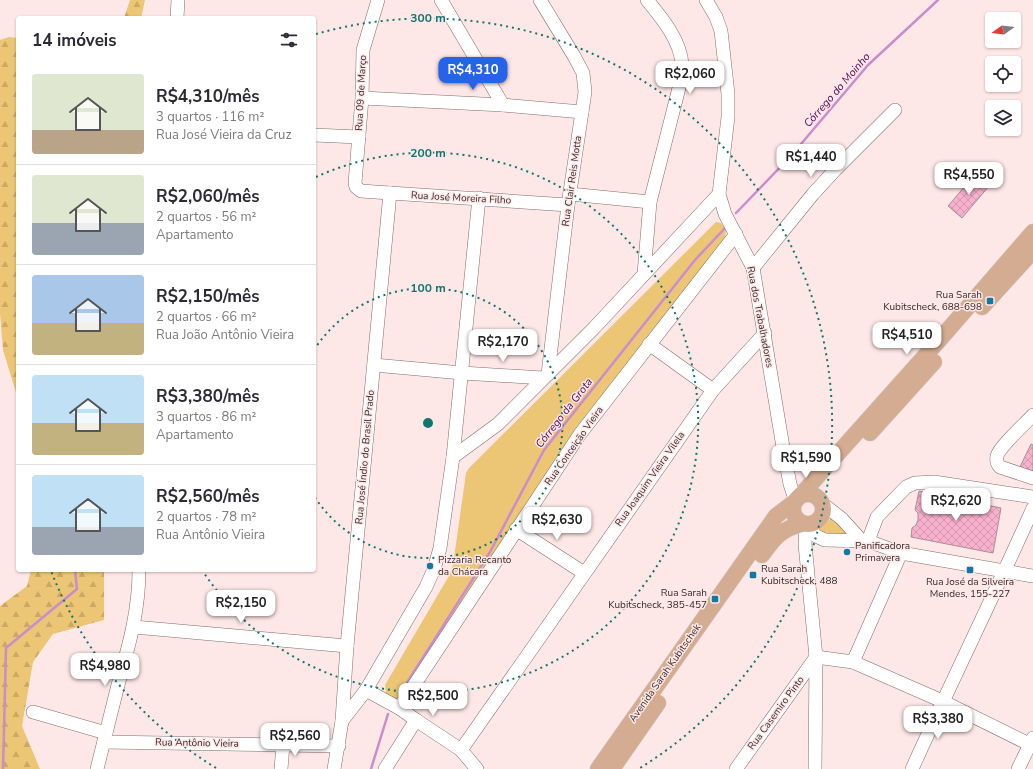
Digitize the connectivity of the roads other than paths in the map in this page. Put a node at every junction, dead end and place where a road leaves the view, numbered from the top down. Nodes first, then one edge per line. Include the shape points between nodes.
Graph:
1 (178, 0) edge
2 (378, 0) edge
3 (441, 0) edge
4 (540, 0) edge
5 (647, 0) edge
6 (706, 0) edge
7 (176, 16) edge
8 (362, 98) junction
9 (503, 105) junction
10 (895, 110) dead end
11 (582, 112) junction
12 (316, 135) edge
13 (359, 137) junction
14 (356, 187) joint
15 (390, 194) junction
16 (719, 194) junction
17 (479, 198) junction
18 (569, 199) junction
19 (650, 202) junction
20 (1033, 232) edge
21 (736, 234) junction
22 (1033, 250) edge
23 (753, 268) junction
24 (644, 274) junction
25 (968, 316) junction
26 (764, 333) junction
27 (649, 344) junction
28 (374, 365) junction
29 (462, 373) junction
30 (545, 376) junction
31 (713, 390) junction
32 (1033, 415) edge
33 (453, 457) junction
34 (1033, 478) edge
35 (1033, 497) edge
36 (805, 499) junction
37 (1033, 508) edge
38 (806, 524) junction
39 (516, 529) junction
40 (864, 540) junction
41 (901, 553) junction
42 (139, 572) edge
43 (1005, 572) junction
44 (584, 573) junction
45 (1033, 576) edge
46 (134, 627) junction
47 (347, 646) junction
48 (816, 658) junction
49 (853, 662) junction
50 (366, 690) junction
51 (942, 701) junction
52 (399, 708) junction
53 (33, 712) dead end
54 (416, 720) junction
55 (342, 721) junction
56 (103, 743) junction
57 (1032, 743) edge
58 (283, 745) junction
59 (339, 746) junction
60 (461, 750) junction
61 (814, 768) edge
62 (96, 769) edge
63 (281, 769) edge
64 (334, 769) edge
65 (385, 769) edge
66 (477, 769) edge
67 (598, 769) edge
68 (612, 769) edge
69 (736, 769) edge
70 (912, 769) edge
71 (1018, 769) edge

1 - 7 street
2 - 8 street, Rua 09 de Março via 363,50
3 - 9 street
4 - 11 street, Rua Clair Reis Motta via 583,73 585,92
5 - 19 street via 674,40 682,65 680,84
6 - 16 street, Rua dos Trabalhadores via 716,17 720,31 728,94 728,117
8 - 9 street
8 - 13 street, Rua 09 de Março
9 - 11 street
10 - 23 street via 813,194
11 - 18 street, Rua Clair Reis Motta
12 - 13 street
13 - 14 street, Rua 09 de Março
14 - 15 street, Rua José Moreira Filho via 361,191
15 - 17 street, Rua José Moreira Filho
15 - 28 street, Rua José Índio do Brasil Prado
16 - 21 street, Rua dos Trabalhadores via 725,214
16 - 24 street
17 - 18 street, Rua José Moreira Filho
17 - 29 street
18 - 19 street, Rua José Moreira Filho
18 - 30 street, Rua Clair Reis Motta
19 - 24 street
20 - 25 main road, Avenida Sarah Kubitschek
21 - 23 street, Rua dos Trabalhadores
21 - 27 street, Rua Conceição Vieira
22 - 25 main road, Avenida Sarah Kubitschek
23 - 26 street, Rua dos Trabalhadores
24 - 30 street
25 - 36 main road, Avenida Sarah Kubitschek
26 - 31 street, Rua Joaquim Vieira Vilela
26 - 36 street, Rua dos Trabalhadores via 790,484
27 - 31 street
27 - 39 street, Rua Conceição Vieira via 580,434
28 - 29 street
28 - 47 street, Rua José Índio do Brasil Prado
29 - 30 street
29 - 33 street
30 - 33 street via 498,424
31 - 44 street, Rua Joaquim Vieira Vilela
32 - 34 street via 996,458 1000,467
33 - 50 street via 440,548 434,569
35 - 40 street via 934,482 915,483 906,487 877,516
36 - 38 main road via 792,509 797,520
36 - 38 main road via 824,510 817,522
36 - 40 street via 842,519
36 - 67 main road, Avenida Sarah Kubitschek via 776,516
37 - 43 street
38 - 40 street via 821,539
38 - 48 street via 805,544
38 - 68 main road, Avenida Sarah Kubitschek via 785,529 770,544
39 - 44 street
39 - 52 street, Rua Conceição Vieira
40 - 41 street
41 - 43 street
41 - 49 street
42 - 46 street
43 - 45 street
43 - 51 street
44 - 60 street, Rua Joaquim Vieira Vilela
46 - 47 street
46 - 56 street
47 - 55 street, Rua José Índio do Brasil Prado
48 - 49 street
48 - 61 street
48 - 69 street, Rua Casemiro Pinto
49 - 51 street
50 - 52 street
50 - 55 street
51 - 57 street
51 - 70 street
52 - 54 street
53 - 56 street, Rua Antônio Vieira
54 - 60 street
54 - 65 street
55 - 59 street, Rua José Índio do Brasil Prado
56 - 58 street, Rua Antônio Vieira
56 - 62 street
57 - 71 street
58 - 59 street, Rua Antônio Vieira
58 - 63 street
59 - 64 street, Rua José Índio do Brasil Prado
60 - 66 street

